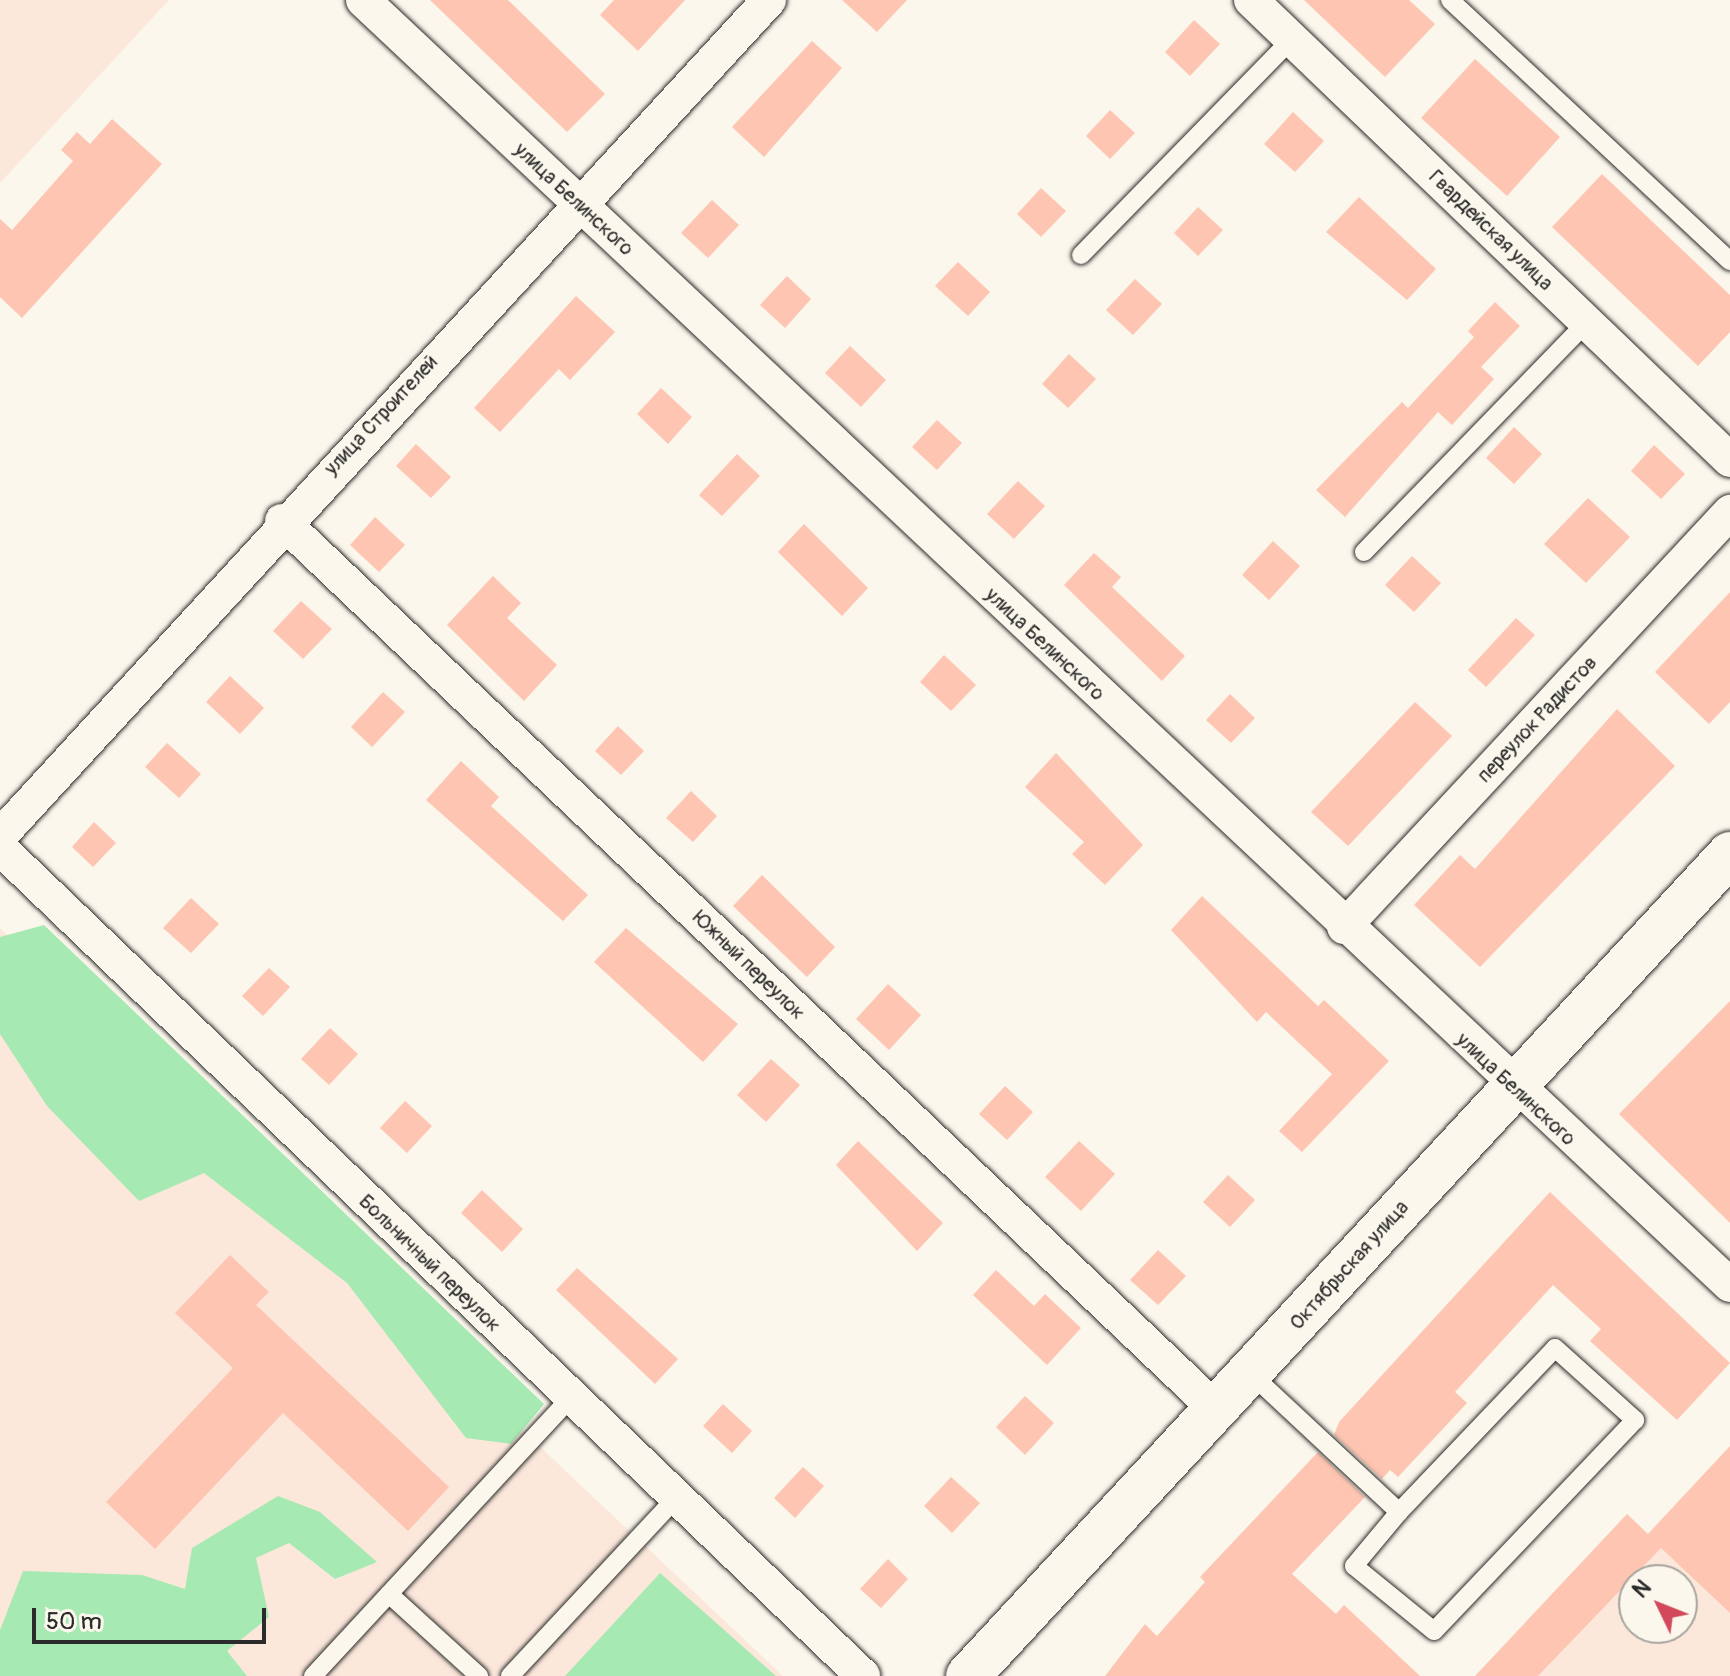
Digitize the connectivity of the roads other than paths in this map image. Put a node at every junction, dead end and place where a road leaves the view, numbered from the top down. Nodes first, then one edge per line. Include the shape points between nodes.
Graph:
1 (363, 0) edge
2 (769, 0) edge
3 (1251, 0) edge
4 (1450, 0) edge
5 (1292, 39) junction
6 (579, 204) junction
7 (1081, 255) dead end
8 (1730, 261) edge
9 (1587, 322) junction
10 (1730, 460) edge
11 (1730, 512) edge
12 (282, 521) junction
13 (1364, 552) dead end
14 (0, 836) edge
15 (0, 848) edge
16 (1730, 854) edge
17 (1344, 927) junction
18 (1513, 1086) junction
19 (1730, 1285) edge
20 (1250, 1373) junction
21 (570, 1398) junction
22 (1217, 1410) junction
23 (675, 1499) junction
24 (1399, 1512) junction
25 (389, 1594) junction
26 (313, 1676) edge
27 (479, 1676) edge
28 (510, 1676) edge
29 (863, 1676) edge
30 (968, 1676) edge

1 - 6 street, улица Белинского
2 - 6 street, улица Строителей
3 - 5 street, Гвардейская улица
4 - 8 lane
5 - 7 lane
5 - 9 street, Гвардейская улица
6 - 12 street, улица Строителей
6 - 17 street, улица Белинского
9 - 10 street, Гвардейская улица
9 - 13 lane
11 - 17 street, переулок Радистов
12 - 14 street, улица Строителей
12 - 22 street, Южный переулок
15 - 21 street, Больничный переулок
16 - 18 main road, Октябрьская улица
17 - 18 street, улица Белинского
18 - 19 street, улица Белинского
18 - 20 main road, Октябрьская улица
20 - 22 main road, Октябрьская улица
20 - 24 lane
21 - 23 street, Больничный переулок
21 - 25 lane
22 - 30 main road, Октябрьская улица
23 - 28 lane
23 - 29 street, Больничный переулок
24 - 24 lane via 1555,1348 1635,1420 1434,1631 1354,1566
25 - 26 lane
25 - 27 lane

